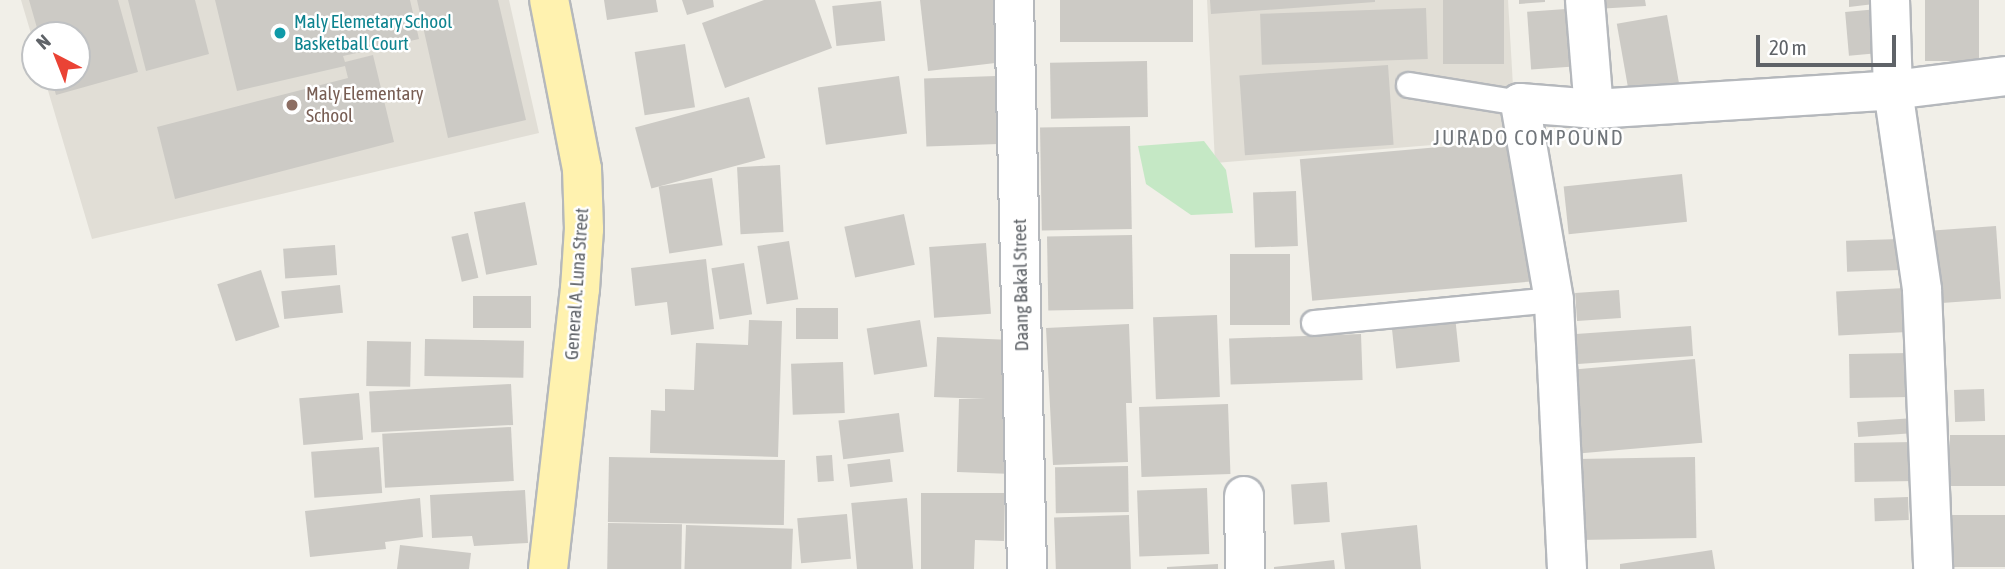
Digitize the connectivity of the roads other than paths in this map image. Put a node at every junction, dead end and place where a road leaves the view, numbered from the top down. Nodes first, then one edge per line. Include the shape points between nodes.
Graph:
1 (549, 0) edge
2 (1014, 0) edge
3 (1586, 0) edge
4 (1890, 0) edge
5 (2005, 76) edge
6 (1409, 85) dead end
7 (1894, 90) junction
8 (1520, 103) junction
9 (1594, 108) junction
10 (1554, 300) junction
11 (1314, 323) dead end
12 (1244, 496) dead end
13 (548, 569) edge
14 (1027, 569) edge
15 (1245, 569) edge
16 (1567, 569) edge
17 (1933, 569) edge

1 - 13 main road, General A. Luna Street via 582,169 584,229
2 - 14 street, Daang Bakal Street
3 - 9 street
4 - 7 street
5 - 7 street
6 - 8 lane
7 - 9 street
7 - 17 street via 1922,290
8 - 9 street
8 - 10 street
10 - 11 lane
10 - 16 street
12 - 15 street

